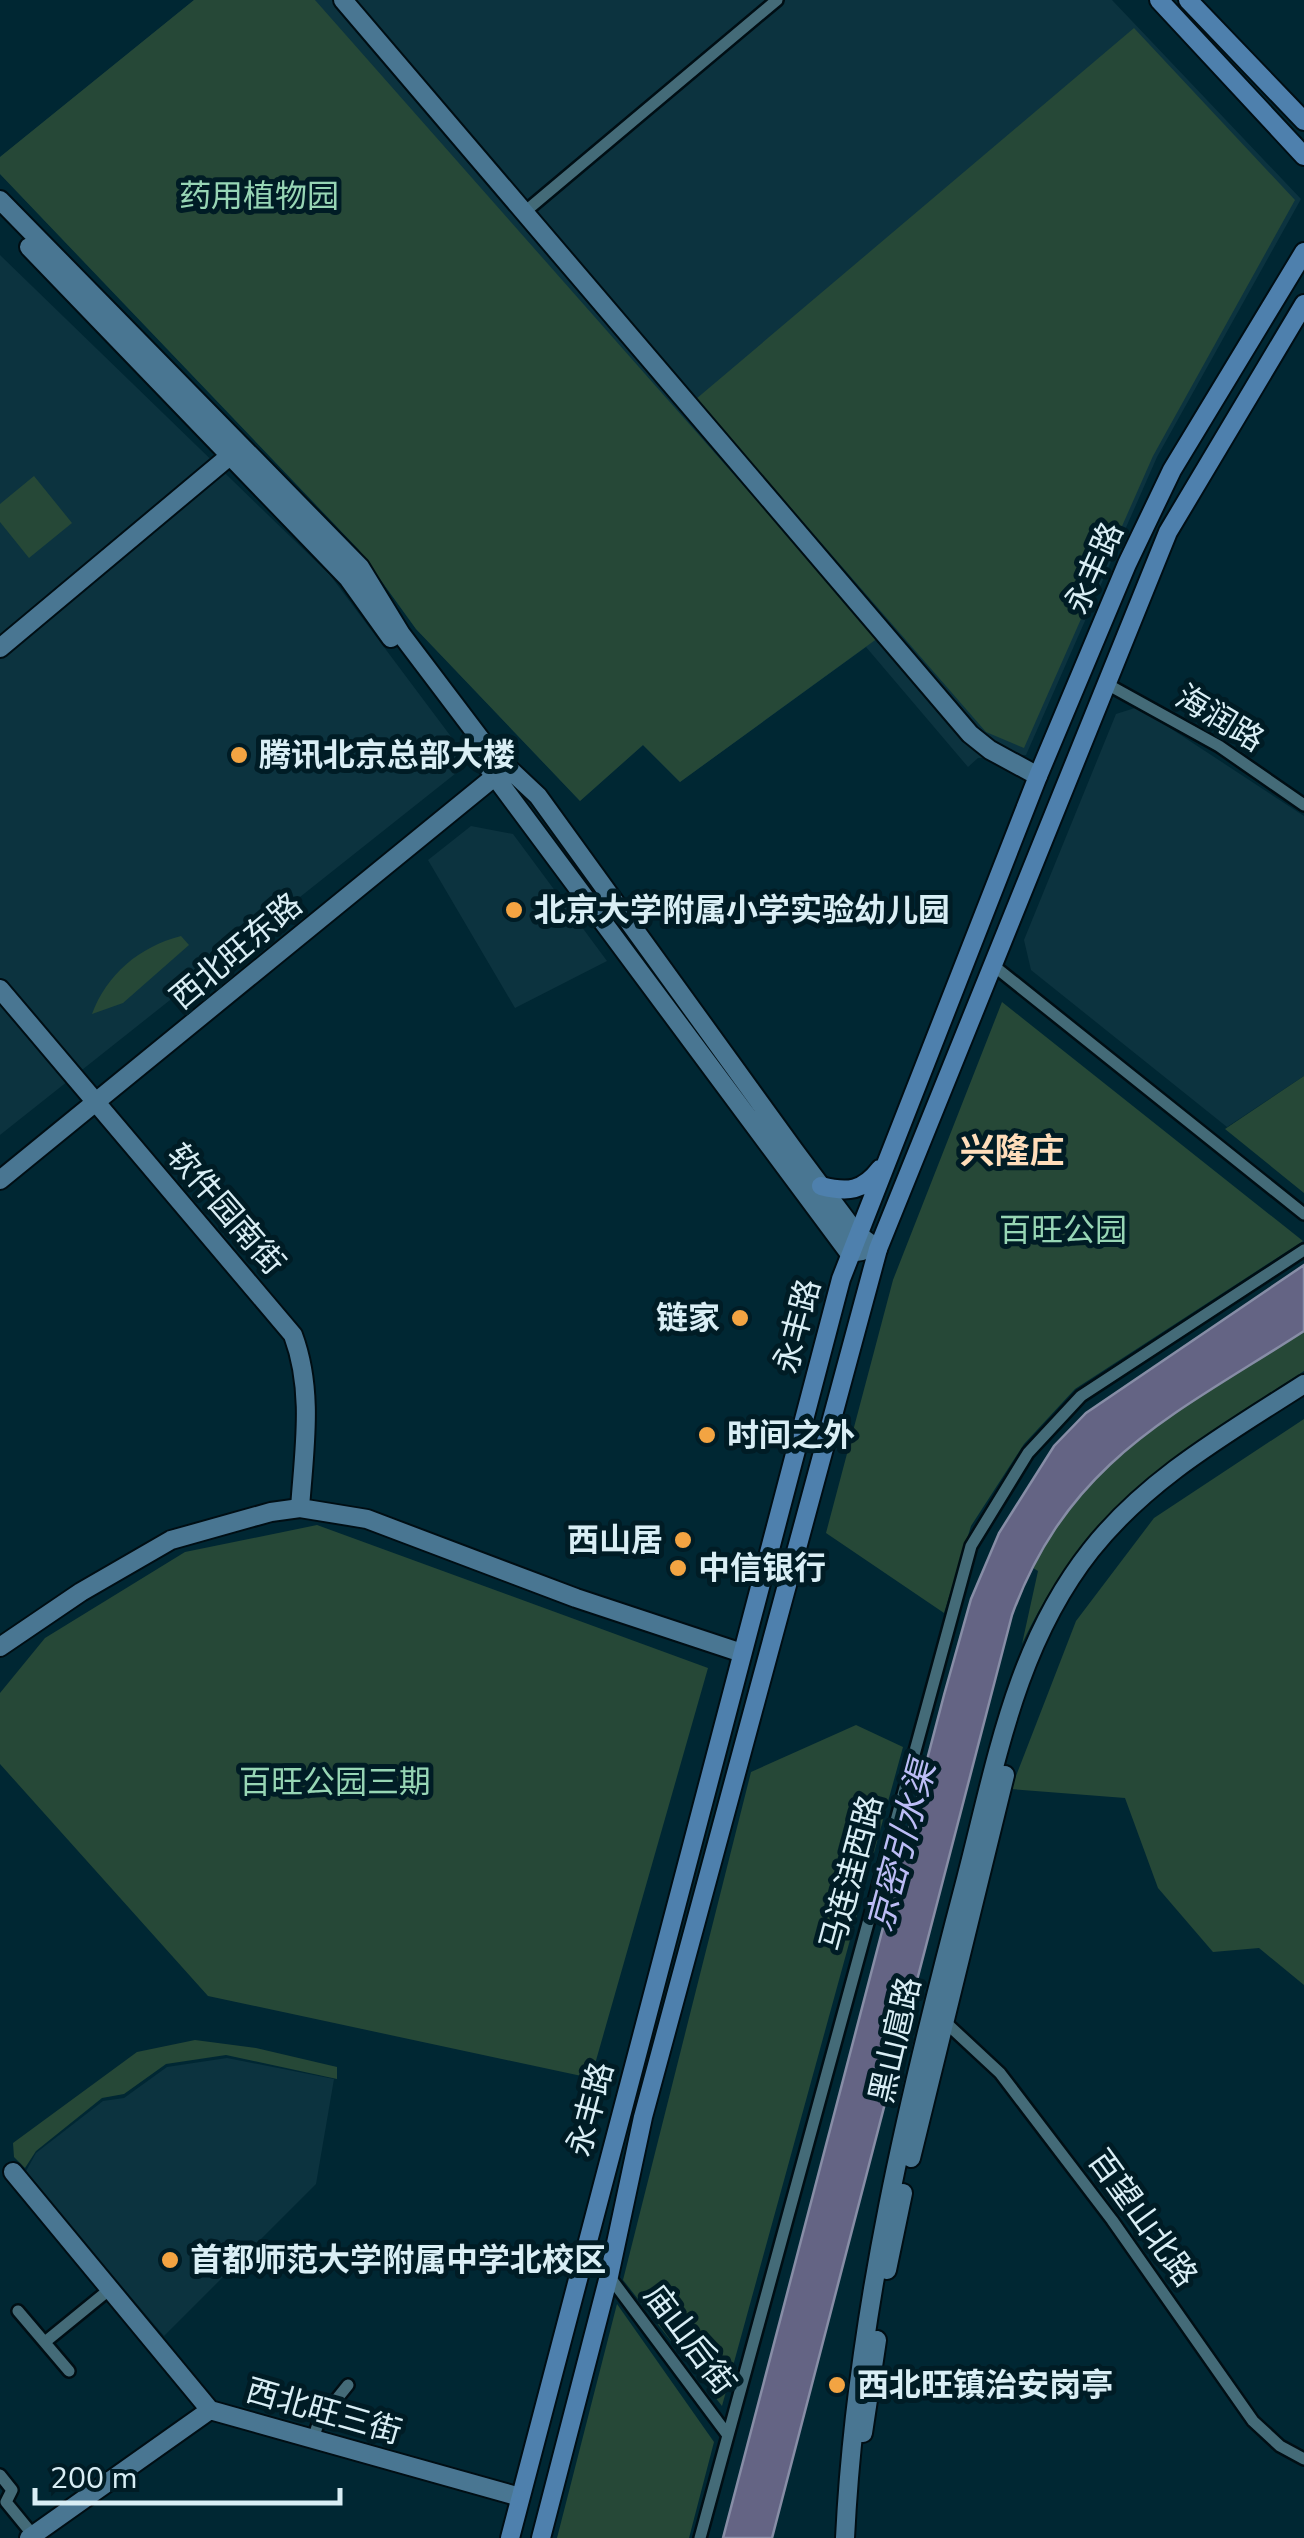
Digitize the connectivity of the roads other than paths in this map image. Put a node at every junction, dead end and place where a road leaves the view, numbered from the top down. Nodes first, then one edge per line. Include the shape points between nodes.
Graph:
1 (343, 0) edge
2 (777, 0) edge
3 (1158, 0) edge
4 (1188, 0) edge
5 (1304, 121) edge
6 (1304, 156) edge
7 (0, 200) edge
8 (527, 210) junction
9 (0, 216) edge
10 (1304, 252) edge
11 (1304, 304) edge
12 (232, 454) junction
13 (4, 636) edge
14 (1104, 683) junction
15 (502, 770) junction
16 (1038, 776) junction
17 (1304, 805) edge
18 (994, 966) junction
19 (0, 989) edge
20 (96, 1106) junction
21 (887, 1160) junction
22 (0, 1180) edge
23 (821, 1186) junction
24 (1304, 1214) edge
25 (856, 1233) junction
26 (878, 1249) junction
27 (1304, 1250) edge
28 (849, 1253) junction
29 (1304, 1384) edge
30 (1304, 1398) edge
31 (300, 1508) junction
32 (0, 1647) edge
33 (742, 1653) junction
34 (937, 2018) junction
35 (630, 2074) junction
36 (653, 2082) junction
37 (622, 2107) junction
38 (645, 2112) junction
39 (12, 2172) dead end
40 (609, 2276) junction
41 (110, 2290) junction
42 (18, 2312) dead end
43 (45, 2342) junction
44 (69, 2371) dead end
45 (348, 2385) dead end
46 (210, 2410) junction
47 (727, 2434) junction
48 (314, 2439) junction
49 (1304, 2460) edge
50 (0, 2476) edge
51 (520, 2496) junction
52 (31, 2536) edge
53 (510, 2538) edge
54 (541, 2538) edge
55 (700, 2538) edge
56 (845, 2538) edge
57 (858, 2538) edge

1 - 8 street
2 - 8 street
3 - 6 main road
4 - 5 main road
7 - 15 street via 360,567
8 - 16 street via 970,734
9 - 12 street
10 - 16 main road, 永丰路 via 1165,484
11 - 14 main road, 永丰路 via 1168,532
12 - 13 street
12 - 15 street via 348,578
14 - 17 street, 海润路 via 1219,746
14 - 18 main road, 永丰路
15 - 20 street, 西北旺东路
15 - 23 street via 538,796
15 - 28 street
16 - 21 main road, 永丰路
18 - 24 street
18 - 26 main road, 永丰路
19 - 20 street, 软件园南街
20 - 22 street, 西北旺东路
20 - 31 street, 软件园南街 via 293,1336 306,1393
21 - 23 main road via 858,1189
21 - 25 main road, 永丰路
23 - 25 street
25 - 26 street
25 - 28 main road, 永丰路
26 - 28 street
26 - 36 main road, 永丰路
27 - 47 street, 马连洼西路 via 1080,1396 1028,1453 978,1534 959,1577
28 - 33 main road, 永丰路
29 - 34 street, 黑山扈路 via 1154,1486 1091,1550 1056,1600 1012,1700
30 - 34 street, 黑山扈路 via 1199,1466 1138,1516 1100,1558 1052,1630 1025,1696
31 - 32 street via 172,1540
31 - 33 street via 367,1519
33 - 35 main road, 永丰路
34 - 49 street, 百望山北路 via 980,2050 1011,2087 1252,2421
34 - 56 street, 黑山扈路 via 878,2252 851,2425
34 - 57 street, 黑山扈路 via 863,2426
35 - 36 main road
35 - 37 main road, 永丰路
36 - 38 main road, 永丰路
37 - 38 main road
37 - 51 main road, 永丰路
38 - 40 main road, 永丰路
39 - 41 street
40 - 47 street, 庙山后街
40 - 54 main road, 永丰路
41 - 43 street
41 - 46 street
42 - 43 street
43 - 44 street
45 - 48 street via 319,2420
46 - 48 street, 西北旺三街
46 - 52 street, 西北旺三街
47 - 55 street, 马连洼西路
48 - 51 street, 西北旺三街
50 - 52 street via 12,2490 6,2502
51 - 53 main road, 永丰路

